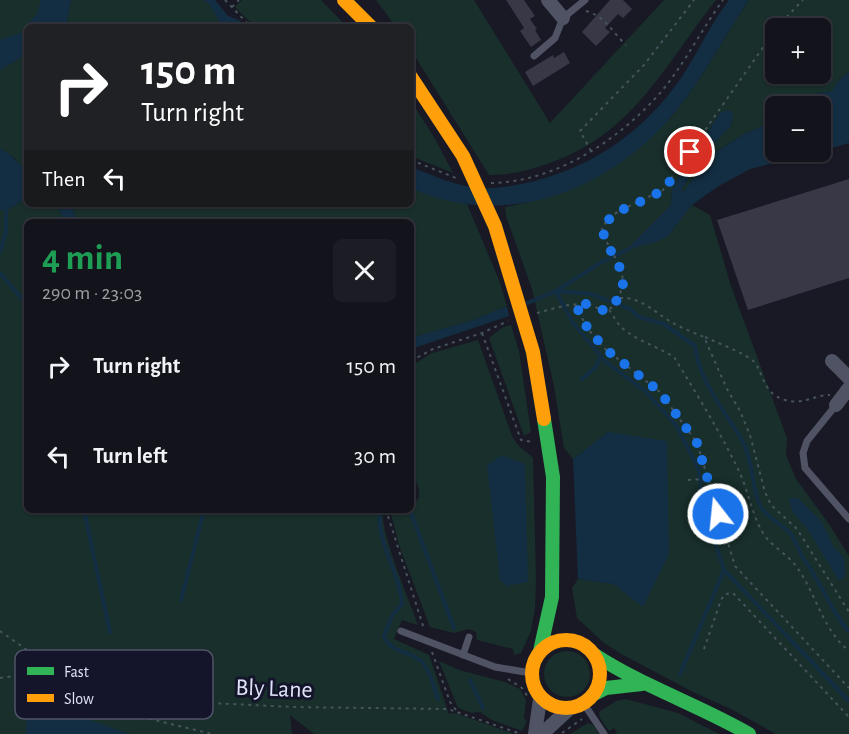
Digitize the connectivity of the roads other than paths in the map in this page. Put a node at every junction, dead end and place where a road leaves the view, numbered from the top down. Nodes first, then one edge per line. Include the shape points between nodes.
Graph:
1 (344, 0) edge
2 (355, 0) edge
3 (548, 0) edge
4 (585, 0) edge
5 (563, 18) junction
6 (367, 24) edge
7 (374, 24) edge
8 (534, 56) dead end
9 (414, 82) edge
10 (832, 361) dead end
11 (849, 378) edge
12 (842, 396) edge
13 (849, 519) edge
14 (552, 597) junction
15 (401, 631) dead end
16 (469, 637) dead end
17 (573, 640) junction
18 (540, 651) junction
19 (463, 655) junction
20 (595, 655) junction
21 (531, 673) junction
22 (642, 684) junction
23 (594, 694) junction
24 (535, 699) junction
25 (569, 708) junction
26 (586, 709) junction
27 (535, 734) edge
28 (542, 734) edge
29 (604, 734) edge
30 (749, 734) edge

1 - 6 street
2 - 7 street
3 - 5 street
4 - 5 lane
5 - 8 lane via 555,38
9 - 14 street via 463,156 495,226 533,352 553,477
10 - 11 street
12 - 13 lane via 807,441 803,453 805,468
14 - 17 street
14 - 18 street
15 - 19 lane
16 - 19 lane
17 - 18 street via 561,640
17 - 20 street
18 - 21 street
19 - 21 lane via 511,671
20 - 22 street
20 - 23 street via 600,678
21 - 24 street
22 - 23 street via 606,688
22 - 30 street via 727,720
23 - 26 street
24 - 25 street
24 - 27 street
25 - 26 street
25 - 28 street
26 - 29 lane

